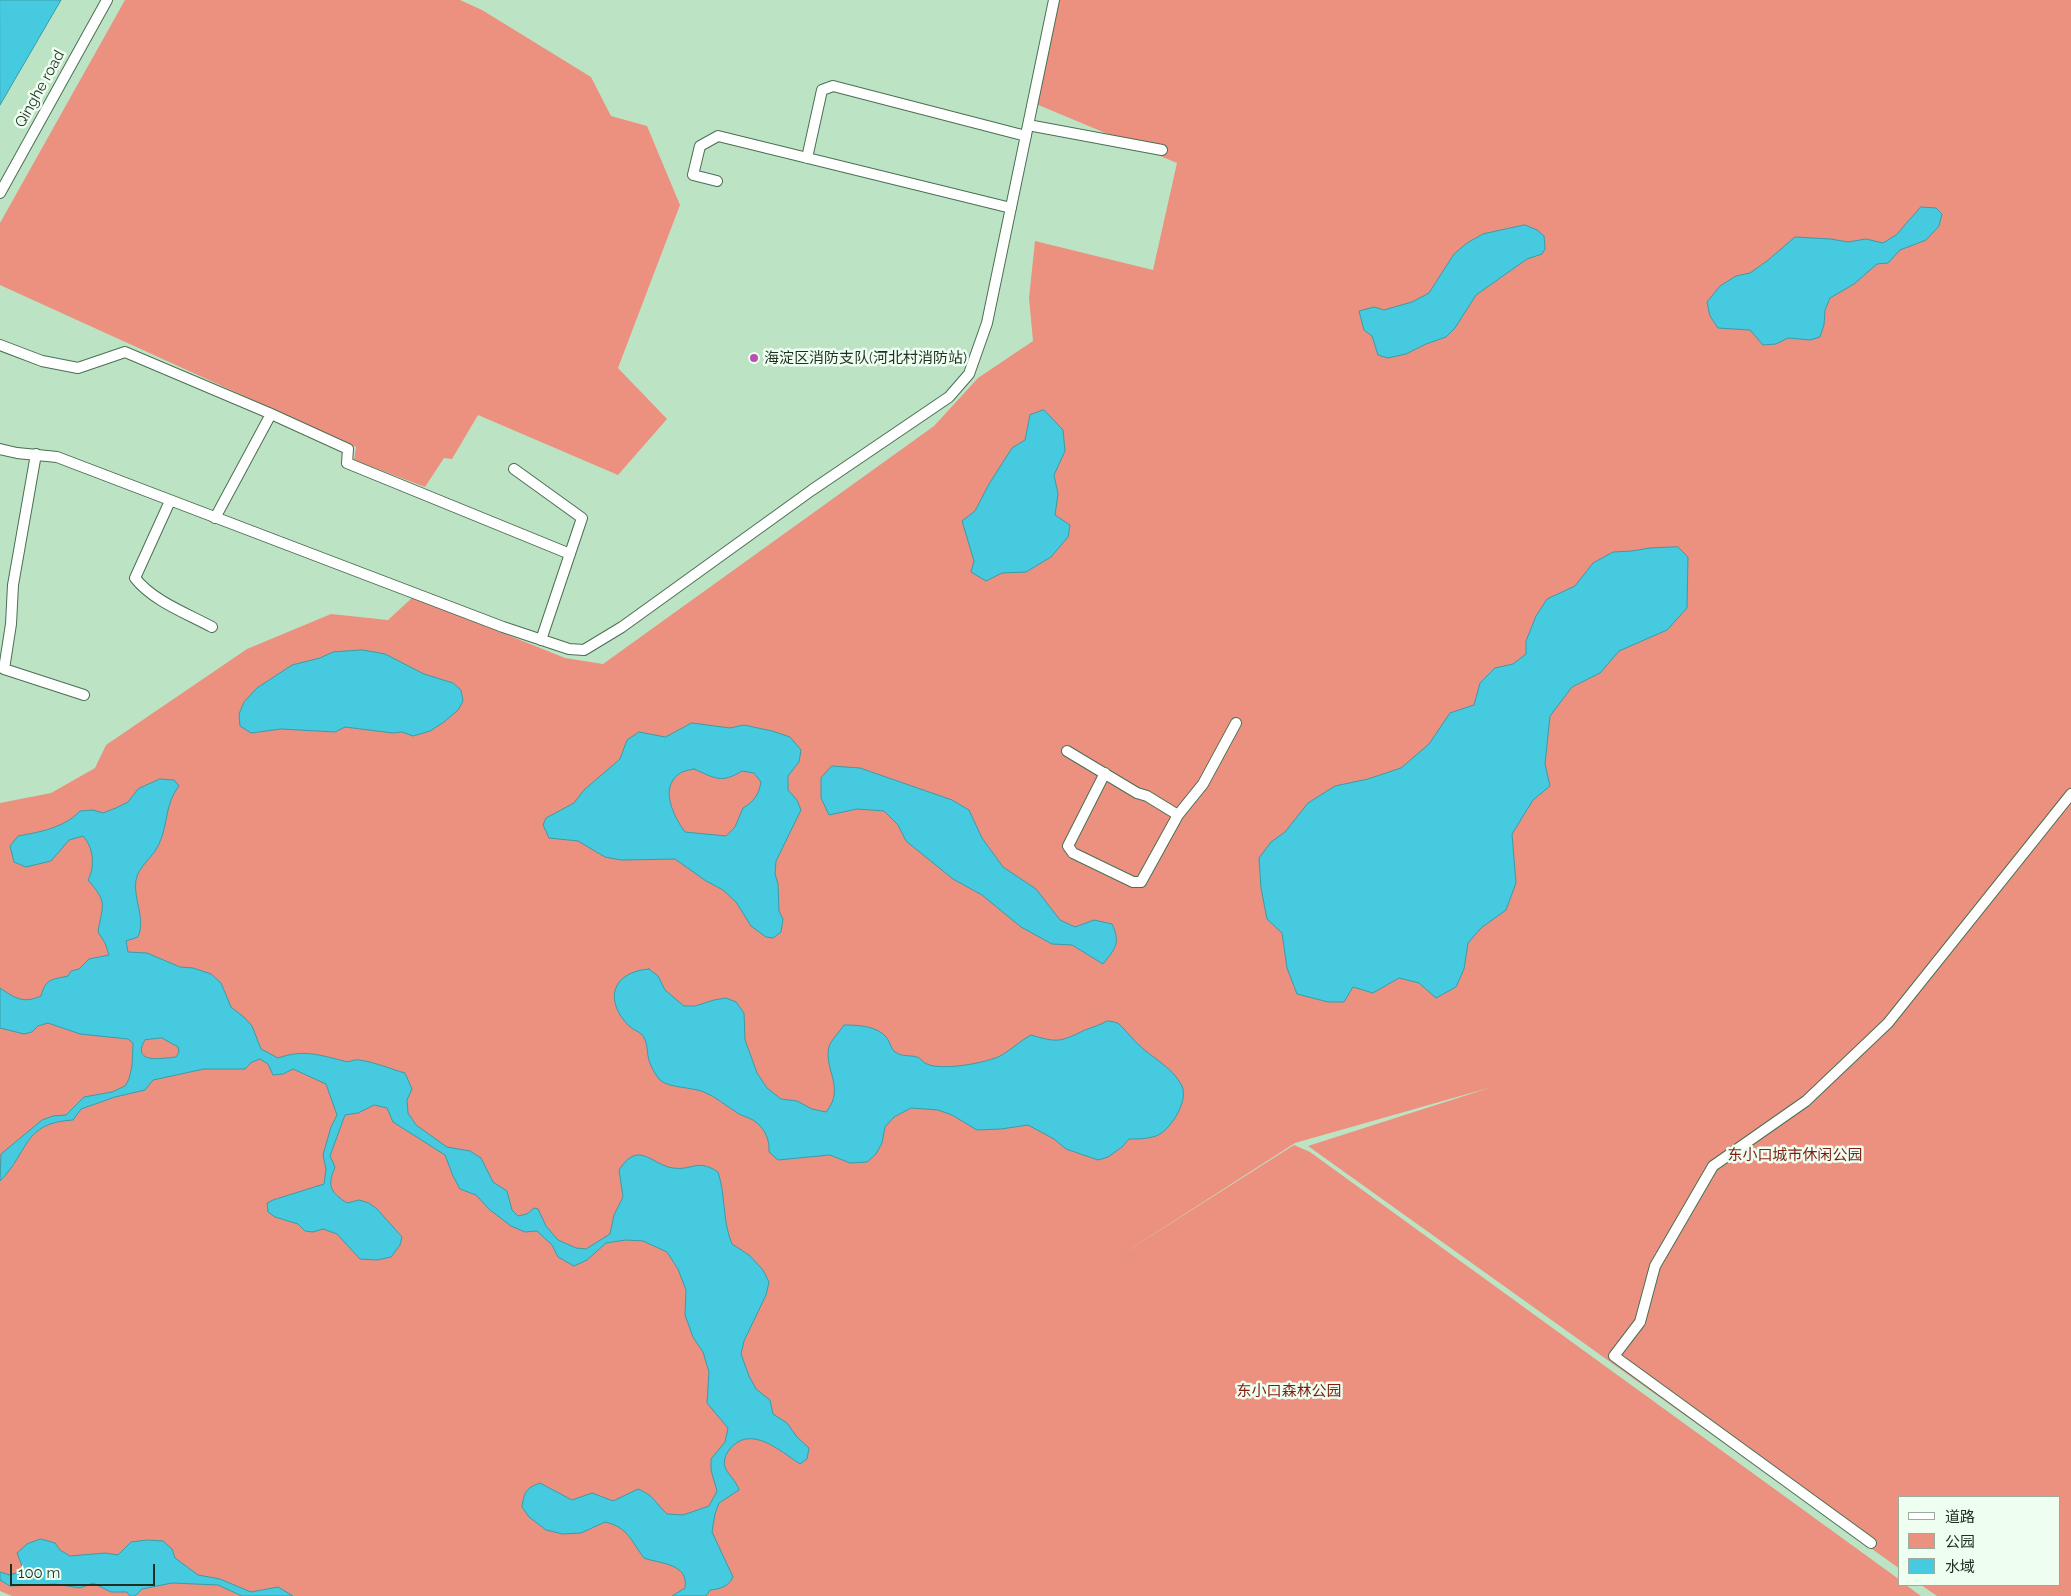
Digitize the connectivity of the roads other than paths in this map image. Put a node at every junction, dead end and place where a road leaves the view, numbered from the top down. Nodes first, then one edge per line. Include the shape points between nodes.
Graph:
1 (107, 0) edge
2 (1054, 0) edge
3 (1028, 125) junction
4 (1026, 136) junction
5 (1162, 150) dead end
6 (808, 158) junction
7 (717, 181) dead end
8 (0, 193) edge
9 (1011, 208) junction
10 (0, 345) edge
11 (271, 414) junction
12 (0, 448) edge
13 (36, 454) junction
14 (514, 470) dead end
15 (170, 501) junction
16 (215, 518) junction
17 (570, 554) junction
18 (0, 624) edge
19 (11, 624) junction
20 (212, 627) dead end
21 (541, 640) junction
22 (84, 695) dead end
23 (1236, 723) dead end
24 (1067, 751) dead end
25 (1105, 773) junction
26 (2071, 794) edge
27 (1178, 815) junction
28 (1871, 1543) dead end

1 - 8 street, Qinghe road
2 - 3 street
3 - 4 street
3 - 5 street
4 - 6 street via 833,86 822,90
4 - 9 street
6 - 7 street via 718,136 700,146 693,175
6 - 9 street
9 - 21 street via 987,323 969,374 949,397 812,490 622,627 584,650
10 - 11 street via 42,361 78,368 125,352
11 - 16 street
11 - 17 street via 348,449 347,463
12 - 13 street
13 - 15 street via 57,457
13 - 19 street via 13,585
14 - 17 street via 582,518
15 - 16 street
15 - 20 street via 135,578 161,601
16 - 21 street
17 - 21 street
18 - 19 street
19 - 22 street via 4,669
23 - 27 street via 1203,784
24 - 25 street
25 - 27 street
25 - 27 street via 1068,846 1073,853 1133,882 1141,882
26 - 28 street via 1888,1023 1806,1101 1713,1166 1655,1266 1640,1322 1614,1356

